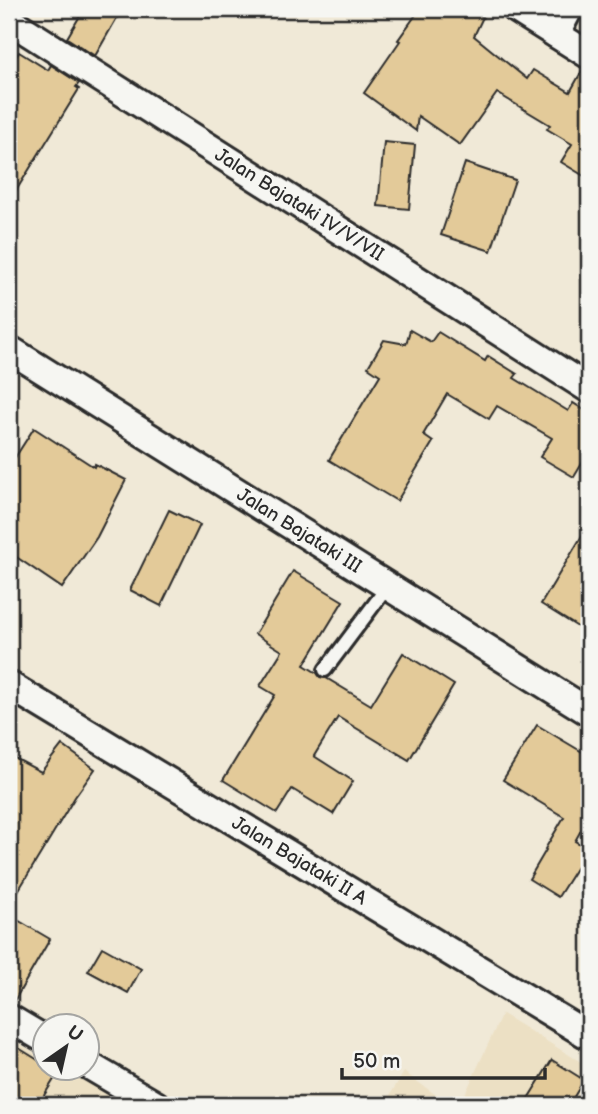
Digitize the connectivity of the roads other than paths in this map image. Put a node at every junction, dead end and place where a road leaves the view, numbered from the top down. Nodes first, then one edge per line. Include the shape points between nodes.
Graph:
1 (516, 9) edge
2 (569, 9) edge
3 (9, 20) edge
4 (556, 34) junction
5 (589, 55) edge
6 (9, 349) edge
7 (589, 389) edge
8 (387, 586) junction
9 (325, 670) dead end
10 (9, 685) edge
11 (589, 712) edge
12 (9, 1018) edge
13 (32, 1032) edge
14 (589, 1036) edge
15 (102, 1073) edge
16 (156, 1105) edge

1 - 4 street
2 - 4 street
3 - 7 street, Jalan Bajataki IV/V/VII
4 - 5 street
6 - 8 street, Jalan Bajataki III
8 - 9 lane
8 - 11 street, Jalan Bajataki III
10 - 14 street, Jalan Bajataki II A
12 - 13 street
15 - 16 street

